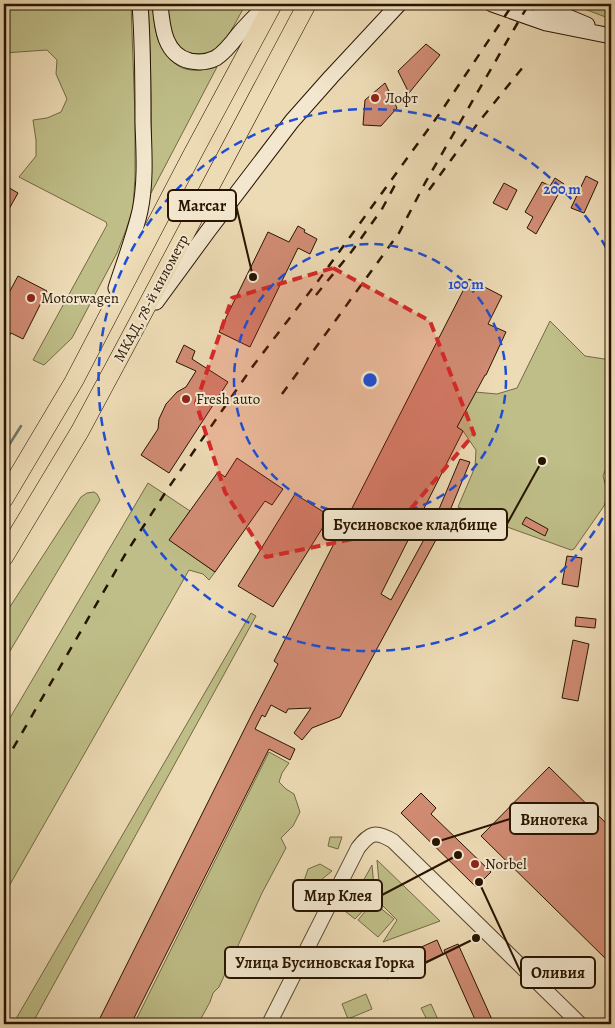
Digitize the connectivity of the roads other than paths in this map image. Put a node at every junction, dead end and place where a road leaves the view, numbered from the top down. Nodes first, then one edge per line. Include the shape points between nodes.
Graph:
1 (140, 4) edge
2 (160, 4) edge
3 (267, 4) edge
4 (273, 4) edge
5 (399, 4) edge
6 (492, 4) edge
7 (537, 4) edge
8 (306, 6) edge
9 (611, 36) edge
10 (104, 324) junction
11 (134, 331) junction
12 (4, 500) edge
13 (4, 557) edge
14 (269, 1024) edge
15 (580, 1024) edge

1 - 10 main road via 143,190 134,234
2 - 3 main road via 164,36 169,45 184,60 204,63 228,48
4 - 10 highway, МКАД, 78-й километр
5 - 11 main road via 292,121
6 - 9 main road via 546,23
7 - 9 main road
8 - 11 highway, МКАД, 78-й километр
10 - 12 highway, МКАД, 78-й километр
11 - 13 highway, МКАД, 78-й километр via 80,430
14 - 15 street via 358,848 367,837 375,834 393,840

